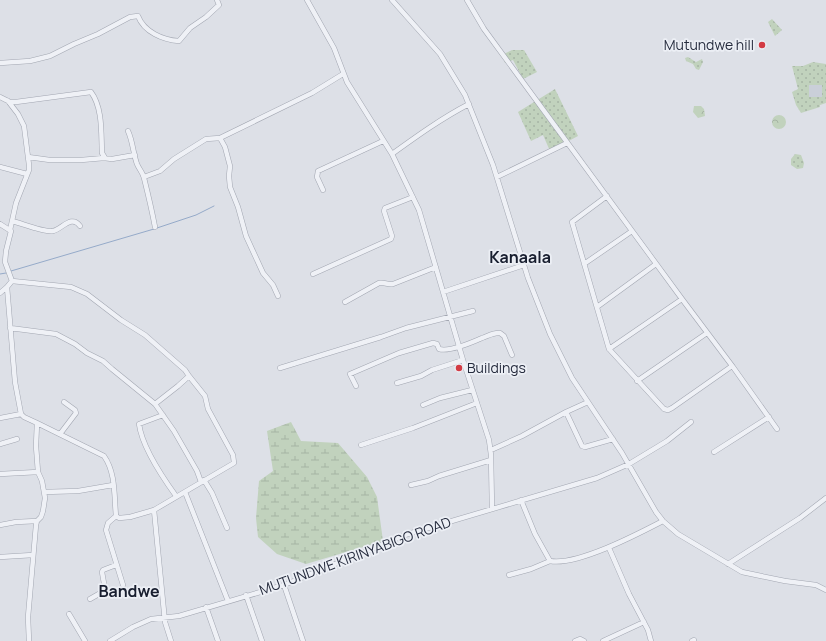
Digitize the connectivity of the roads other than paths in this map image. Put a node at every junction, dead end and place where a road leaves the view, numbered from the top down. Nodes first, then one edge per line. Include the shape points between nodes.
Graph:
1 (218, 0) edge
2 (307, 0) edge
3 (392, 0) edge
4 (467, 0) edge
5 (0, 63) edge
6 (343, 74) junction
7 (0, 97) edge
8 (7, 100) junction
9 (469, 104) junction
10 (128, 131) dead end
11 (220, 138) junction
12 (383, 141) junction
13 (568, 143) junction
14 (135, 154) junction
15 (392, 154) junction
16 (28, 157) junction
17 (105, 158) junction
18 (0, 166) edge
19 (27, 174) junction
20 (144, 177) junction
21 (497, 177) junction
22 (323, 190) dead end
23 (607, 196) junction
24 (413, 197) junction
25 (12, 221) junction
26 (0, 224) edge
27 (80, 226) dead end
28 (155, 227) dead end
29 (10, 230) junction
30 (632, 231) junction
31 (584, 264) junction
32 (656, 264) junction
33 (524, 265) junction
34 (436, 267) junction
35 (313, 274) dead end
36 (12, 280) junction
37 (7, 287) junction
38 (443, 292) junction
39 (0, 293) edge
40 (278, 296) dead end
41 (682, 299) junction
42 (345, 302) dead end
43 (597, 307) junction
44 (473, 311) dead end
45 (450, 317) junction
46 (10, 328) junction
47 (707, 333) junction
48 (459, 346) junction
49 (609, 349) junction
50 (512, 355) dead end
51 (463, 360) junction
52 (732, 366) junction
53 (280, 368) dead end
54 (189, 376) junction
55 (637, 381) junction
56 (397, 383) dead end
57 (356, 386) dead end
58 (472, 390) junction
59 (64, 402) dead end
60 (588, 402) junction
61 (477, 403) junction
62 (155, 404) junction
63 (423, 405) dead end
64 (566, 412) junction
65 (21, 414) junction
66 (163, 415) junction
67 (768, 417) junction
68 (0, 418) edge
69 (691, 422) dead end
70 (37, 424) junction
71 (777, 429) dead end
72 (60, 434) junction
73 (17, 439) dead end
74 (613, 439) junction
75 (0, 444) edge
76 (361, 445) dead end
77 (491, 450) junction
78 (714, 452) dead end
79 (491, 460) junction
80 (629, 464) junction
81 (38, 472) junction
82 (0, 474) edge
83 (203, 481) junction
84 (113, 485) junction
85 (411, 485) dead end
86 (44, 492) junction
87 (185, 492) junction
88 (176, 496) junction
89 (826, 498) edge
90 (521, 500) junction
91 (492, 509) junction
92 (154, 510) junction
93 (116, 516) junction
94 (37, 521) junction
95 (663, 521) junction
96 (0, 525) edge
97 (227, 528) dead end
98 (609, 548) junction
99 (33, 555) junction
100 (0, 556) edge
101 (550, 561) junction
102 (728, 564) junction
103 (116, 565) junction
104 (509, 575) dead end
105 (122, 585) dead end
106 (284, 585) junction
107 (826, 590) edge
108 (246, 595) junction
109 (90, 599) dead end
110 (228, 601) junction
111 (206, 607) junction
112 (69, 614) dead end
113 (165, 618) junction
114 (644, 622) junction
115 (29, 641) edge
116 (85, 641) edge
117 (111, 641) edge
118 (171, 641) edge
119 (218, 641) edge
120 (262, 641) edge
121 (303, 641) edge
122 (575, 641) edge
123 (584, 641) edge
124 (603, 641) edge
125 (651, 641) edge

1 - 5 street via 219,5 190,28 179,41 172,41 149,32 138,16 130,17 50,56 30,61
2 - 6 street via 334,48
3 - 9 street via 440,54
4 - 13 street via 484,29
6 - 11 street via 312,93
6 - 12 street
7 - 8 street
8 - 16 street via 24,126
8 - 17 street via 28,101 91,92 100,114 102,153
9 - 15 street via 436,123
9 - 21 street
10 - 14 street via 133,140
11 - 20 street via 206,139 160,171
11 - 40 street via 230,166 230,188 246,236 263,273
12 - 15 street
12 - 22 street via 318,171 317,177
13 - 21 street
13 - 23 street
14 - 17 street
14 - 20 street
15 - 24 street
16 - 17 street via 50,160
16 - 19 street
18 - 19 street
19 - 25 street
20 - 28 street
21 - 33 street
23 - 30 street
23 - 31 street via 572,222
24 - 34 street
24 - 35 street via 384,209 391,239
25 - 27 street via 47,232 74,221
25 - 29 street
26 - 29 street
29 - 36 street via 5,262
30 - 31 street
30 - 32 street
31 - 43 street
32 - 41 street
32 - 43 street
33 - 38 street
33 - 60 street via 550,334 572,378
34 - 38 street
34 - 42 street via 393,284 379,283
36 - 37 street
36 - 54 street via 71,287 87,294 145,335
37 - 39 street
37 - 46 street
38 - 45 street
41 - 47 street
41 - 49 street
43 - 49 street
44 - 45 street
45 - 48 street
45 - 53 street via 406,328
46 - 62 street via 51,333 64,338 102,361
46 - 65 street
47 - 52 street
47 - 55 street
48 - 50 street via 500,333 504,336
48 - 51 street
48 - 57 street via 441,350 433,343 389,357 350,374
49 - 55 street
51 - 56 street
51 - 58 street
52 - 55 street via 668,410 664,409
52 - 67 street
54 - 62 street
54 - 83 street via 205,396 208,409 234,460 234,463
58 - 61 street
58 - 63 street
59 - 72 street via 76,412
60 - 64 street
60 - 74 street
61 - 76 street
61 - 77 street
62 - 66 street
64 - 74 street via 583,447
64 - 77 street
65 - 68 street
65 - 70 street
66 - 83 street
66 - 88 street via 139,424 140,432 148,451
67 - 71 street
67 - 78 street
69 - 80 street, MUTUNDWE KIRINYABIGO ROAD via 667,441
70 - 72 street
70 - 81 street
72 - 84 street via 104,456 109,463
73 - 75 street
74 - 80 street
77 - 79 street
79 - 85 street
79 - 91 street
80 - 90 street, MUTUNDWE KIRINYABIGO ROAD via 597,478
80 - 95 street
81 - 82 street
81 - 86 street
83 - 87 street
83 - 97 street via 212,493
84 - 86 street via 78,491
84 - 93 street
86 - 94 street via 45,504
87 - 88 street
87 - 110 street
88 - 92 street
89 - 102 street via 800,518
90 - 91 street, MUTUNDWE KIRINYABIGO ROAD
90 - 101 street
91 - 106 street, MUTUNDWE KIRINYABIGO ROAD via 408,534
92 - 93 street via 130,518
92 - 113 street
93 - 103 street via 108,522 106,530
94 - 96 street
94 - 99 street
95 - 98 street
95 - 102 street via 678,534
98 - 101 street via 564,561
98 - 114 street
99 - 100 street
99 - 115 street via 28,617
101 - 104 street
102 - 107 street via 747,573 816,585
103 - 105 street
103 - 109 street via 103,570 104,591
106 - 108 street, MUTUNDWE KIRINYABIGO ROAD
106 - 121 street
108 - 110 street, MUTUNDWE KIRINYABIGO ROAD
108 - 120 street
110 - 111 street, MUTUNDWE KIRINYABIGO ROAD
111 - 113 street, MUTUNDWE KIRINYABIGO ROAD
111 - 119 street
112 - 116 street
113 - 117 street, MUTUNDWE KIRINYABIGO ROAD via 143,622
113 - 118 street
114 - 124 street
114 - 125 street
122 - 123 street

